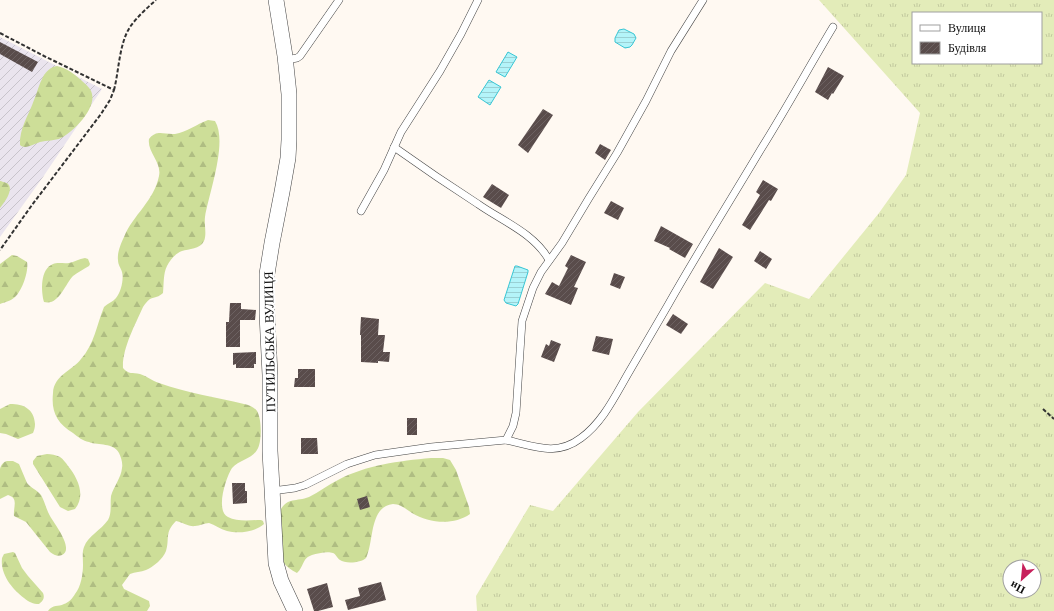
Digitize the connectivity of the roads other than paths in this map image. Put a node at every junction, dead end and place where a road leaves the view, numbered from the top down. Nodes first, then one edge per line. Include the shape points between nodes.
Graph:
1 (276, 0) edge
2 (339, 0) edge
3 (478, 0) edge
4 (703, 0) edge
5 (833, 27) dead end
6 (286, 60) junction
7 (394, 148) junction
8 (361, 211) dead end
9 (549, 260) junction
10 (506, 440) junction
11 (272, 491) junction
12 (295, 611) edge

1 - 6 street, ПУТИЛЬСЬКА ВУЛИЦЯ
2 - 6 lane via 300,56
3 - 7 lane via 450,54 407,121
4 - 9 lane via 671,51 617,153
5 - 10 lane via 611,404 596,424 582,438 556,449 539,448
6 - 11 street, ПУТИЛЬСЬКА ВУЛИЦЯ via 289,94 288,158 267,274
7 - 8 lane
7 - 9 lane via 525,233 541,247
9 - 10 lane via 537,280 524,315 516,413
10 - 11 lane via 375,455 347,464 305,485
11 - 12 street, ПУТИЛЬСЬКА ВУЛИЦЯ via 276,563

